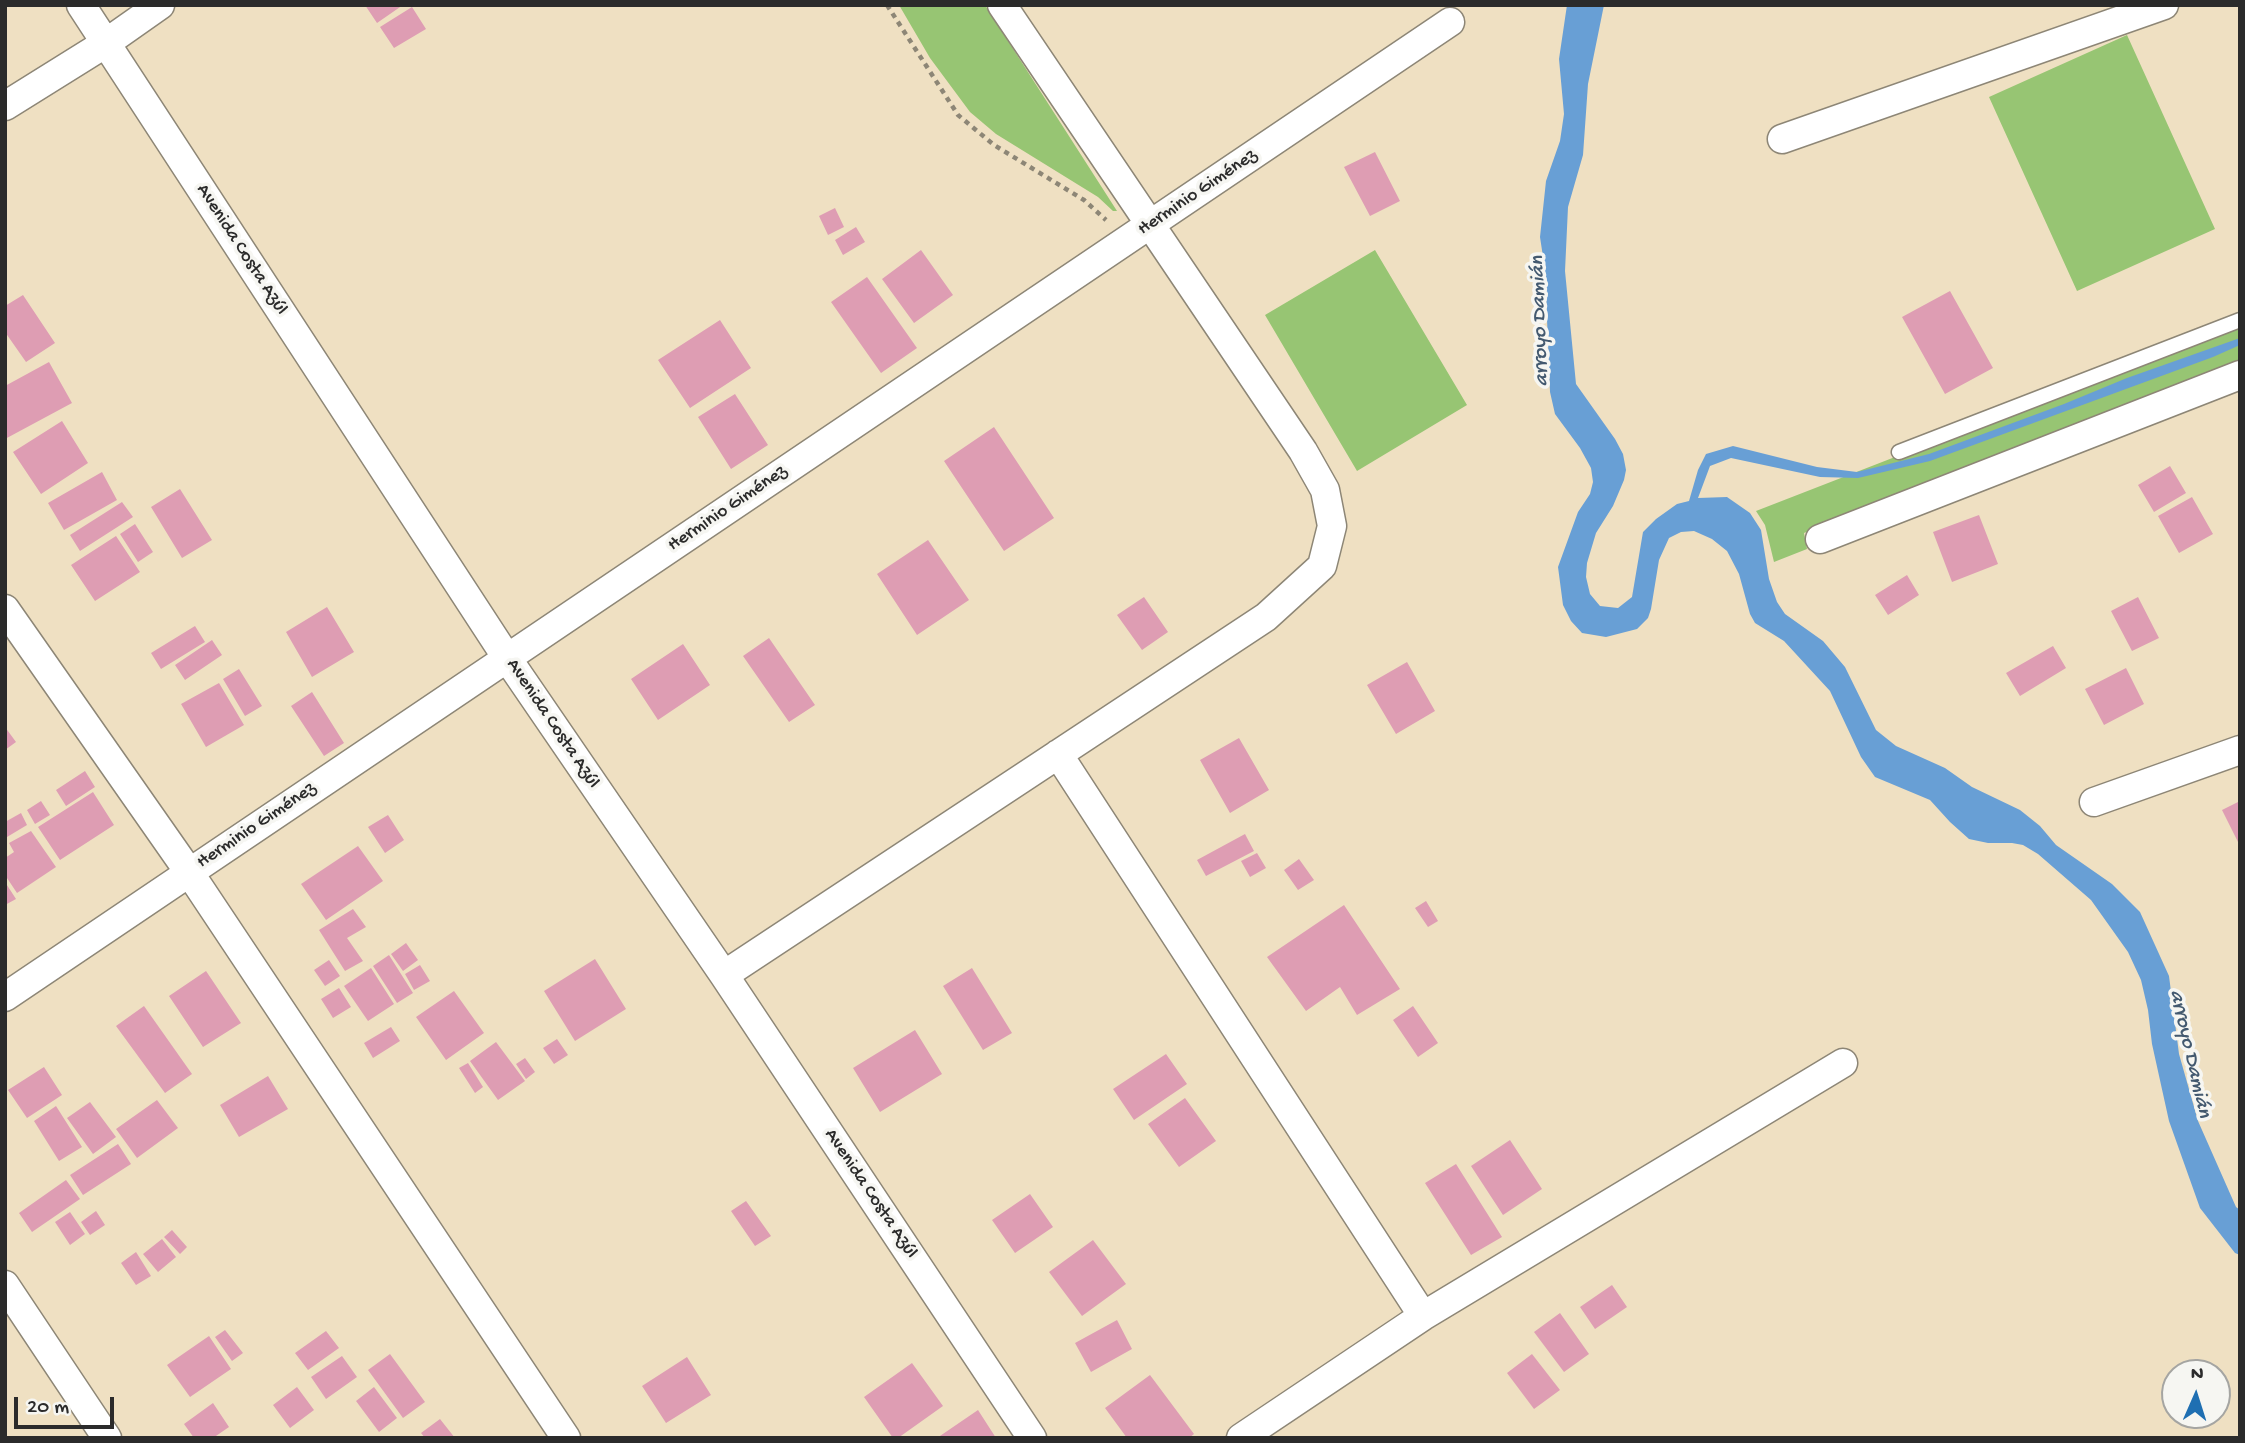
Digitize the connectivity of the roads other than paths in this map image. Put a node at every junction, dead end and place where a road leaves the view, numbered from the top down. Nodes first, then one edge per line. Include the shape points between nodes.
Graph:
1 (81, 5) edge
2 (160, 5) edge
3 (1002, 5) edge
4 (2164, 5) edge
5 (1450, 22) dead end
6 (106, 43) junction
7 (5, 106) edge
8 (1782, 139) dead end
9 (1151, 224) junction
10 (2240, 320) edge
11 (2240, 375) edge
12 (1899, 452) dead end
13 (1820, 539) dead end
14 (5, 609) edge
15 (507, 658) junction
16 (2240, 750) edge
17 (1058, 754) junction
18 (2094, 802) dead end
19 (189, 872) junction
20 (724, 975) junction
21 (5, 997) edge
22 (1843, 1063) dead end
23 (5, 1285) edge
24 (1423, 1316) junction
25 (107, 1438) edge
26 (566, 1438) edge
27 (1032, 1438) edge
28 (1241, 1438) edge

1 - 6 street, Avenida Costa Azúl
2 - 6 street
3 - 9 street
4 - 8 street
5 - 9 street, Herminio Giménez
6 - 7 street
6 - 15 street, Avenida Costa Azúl
9 - 15 street, Herminio Giménez
9 - 17 street via 1303,451 1325,490 1332,527 1321,566 1266,617
10 - 12 lane
11 - 13 street
14 - 19 street
15 - 19 street, Herminio Giménez
15 - 20 street, Avenida Costa Azúl
16 - 18 street
17 - 20 street
17 - 24 street
19 - 21 street, Herminio Giménez
19 - 26 street
20 - 27 street, Avenida Costa Azúl
22 - 24 street
23 - 25 street
24 - 28 street

